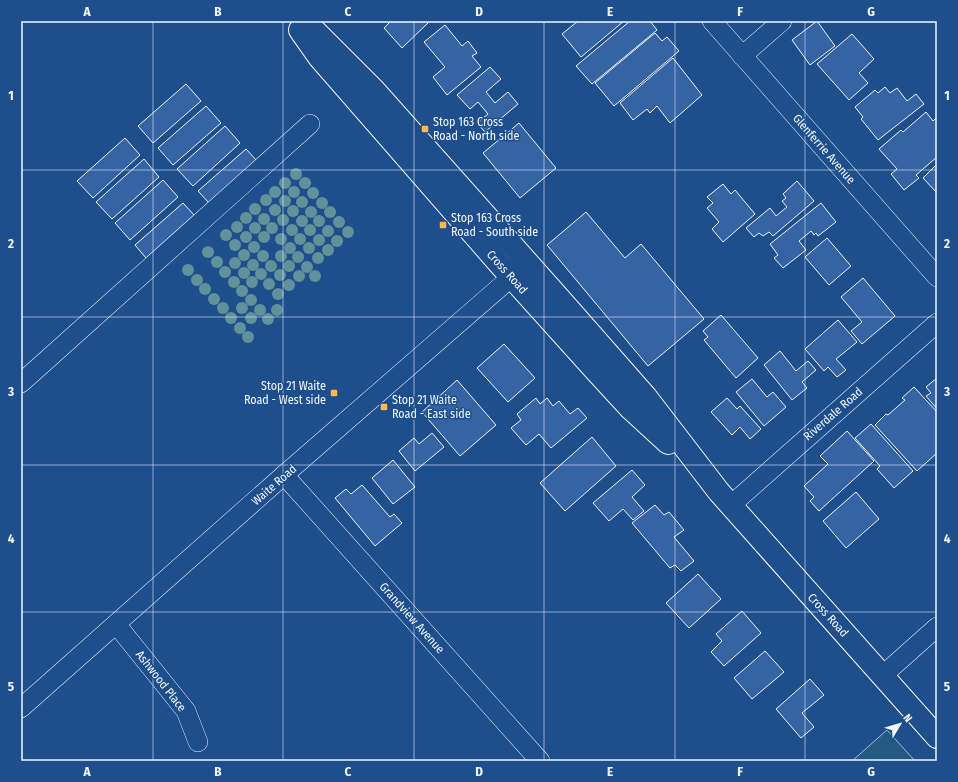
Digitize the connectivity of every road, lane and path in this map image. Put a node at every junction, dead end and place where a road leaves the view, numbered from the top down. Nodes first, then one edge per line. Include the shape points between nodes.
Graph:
1 (293, 21) edge
2 (305, 21) edge
3 (712, 21) edge
4 (782, 21) edge
5 (742, 56) junction
6 (310, 124) dead end
7 (528, 263) junction
8 (511, 277) junction
9 (937, 277) edge
10 (937, 323) edge
11 (21, 383) edge
12 (284, 475) junction
13 (725, 499) junction
14 (116, 624) junction
15 (937, 627) edge
16 (882, 676) junction
17 (21, 708) edge
18 (937, 737) edge
19 (198, 742) dead end
20 (540, 761) edge

1 - 8 highway, Cross Road via 319,57
2 - 7 highway, Cross Road via 374,90
3 - 5 street, Glenferrie Avenue
4 - 5 street
5 - 9 street, Glenferrie Avenue
6 - 11 street
7 - 8 street, Waite Road
7 - 13 highway, Cross Road via 646,398
8 - 12 street, Waite Road
8 - 13 highway, Cross Road via 621,398
10 - 13 street, Riverdale Road
12 - 14 street, Waite Road
12 - 20 street, Grandview Avenue
13 - 16 highway, Cross Road
14 - 17 street, Waite Road
14 - 19 street, Ashwood Place via 186,711
15 - 16 street
16 - 18 highway, Cross Road

